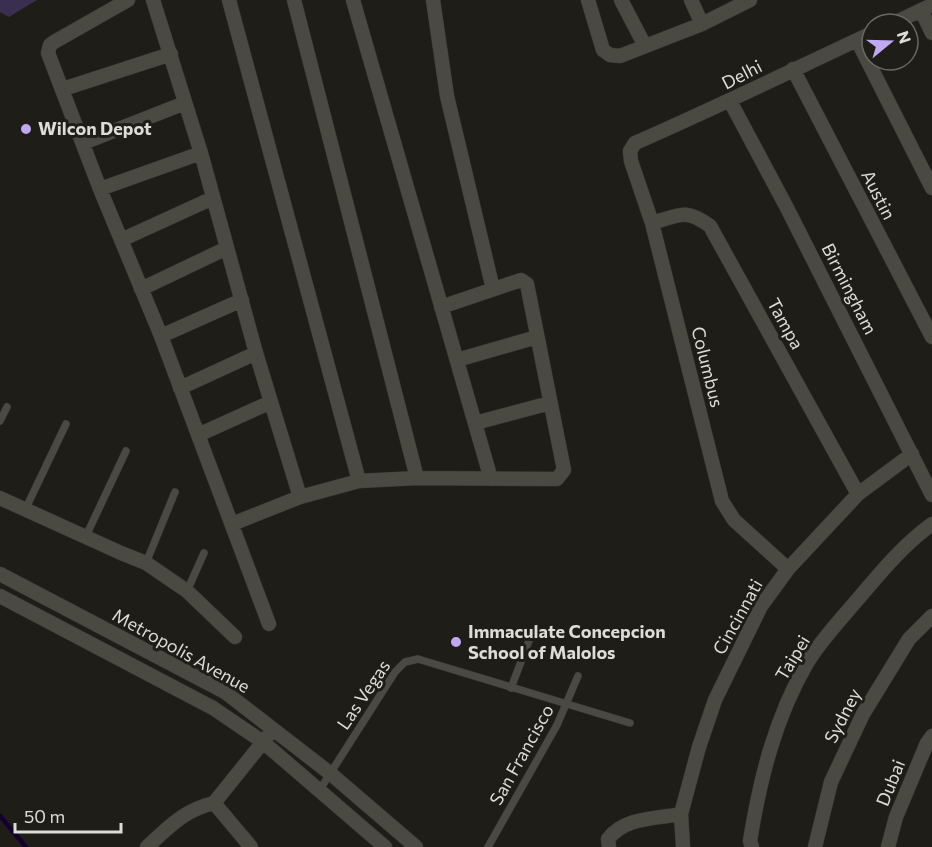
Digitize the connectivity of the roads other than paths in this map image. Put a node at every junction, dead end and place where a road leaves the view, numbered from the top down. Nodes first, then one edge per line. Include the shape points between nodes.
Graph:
1 (128, 0) edge
2 (153, 0) edge
3 (229, 0) edge
4 (294, 0) edge
5 (353, 0) edge
6 (433, 0) edge
7 (588, 0) edge
8 (621, 0) edge
9 (691, 0) edge
10 (750, 0) edge
11 (927, 8) edge
12 (702, 24) junction
13 (932, 33) edge
14 (860, 39) edge
15 (857, 40) junction
16 (645, 46) junction
17 (171, 54) junction
18 (793, 69) junction
19 (63, 89) junction
20 (730, 101) junction
21 (185, 103) junction
22 (82, 143) junction
23 (630, 151) joint
24 (201, 153) junction
25 (932, 188) edge
26 (100, 189) junction
27 (213, 198) junction
28 (652, 223) junction
29 (121, 240) junction
30 (227, 248) junction
31 (141, 289) junction
32 (493, 289) junction
33 (242, 300) junction
34 (441, 307) junction
35 (161, 336) junction
36 (537, 337) junction
37 (932, 337) edge
38 (256, 353) junction
39 (457, 360) junction
40 (180, 388) junction
41 (271, 402) junction
42 (550, 402) junction
43 (7, 407) dead end
44 (0, 421) edge
45 (475, 423) junction
46 (66, 424) dead end
47 (198, 435) junction
48 (126, 451) dead end
49 (912, 454) junction
50 (417, 478) junction
51 (491, 479) junction
52 (359, 481) junction
53 (175, 492) dead end
54 (858, 494) junction
55 (932, 495) edge
56 (300, 497) junction
57 (0, 498) edge
58 (26, 508) junction
59 (232, 524) junction
60 (932, 524) edge
61 (86, 536) junction
62 (204, 554) dead end
63 (146, 563) junction
64 (788, 568) junction
65 (0, 574) edge
66 (187, 591) junction
67 (0, 596) edge
68 (932, 616) edge
69 (269, 624) dead end
70 (235, 637) dead end
71 (530, 638) dead end
72 (578, 676) dead end
73 (511, 688) junction
74 (567, 704) junction
75 (630, 723) dead end
76 (274, 728) junction
77 (932, 736) edge
78 (263, 742) junction
79 (331, 774) junction
80 (320, 791) junction
81 (214, 803) junction
82 (681, 814) junction
83 (147, 847) edge
84 (251, 847) edge
85 (384, 847) edge
86 (416, 847) edge
87 (488, 847) edge
88 (609, 847) edge
89 (683, 847) edge
90 (752, 847) edge
91 (815, 847) edge
92 (888, 847) edge

1 - 19 street via 50,45 48,53
2 - 17 street
3 - 52 street
4 - 50 street
5 - 34 street
6 - 32 street via 447,96
7 - 16 street via 603,50 620,56
8 - 16 street
9 - 12 street
10 - 12 street
11 - 13 street
12 - 16 street
14 - 15 street, Delhi
15 - 18 street, Delhi
15 - 25 street
17 - 19 street
17 - 21 street
18 - 20 street, Delhi
18 - 37 street, Austin
19 - 22 street
20 - 23 street, Delhi via 635,142
20 - 49 street, Birmingham
21 - 22 street
21 - 24 street
22 - 26 street
23 - 28 street, Columbus
24 - 26 street
24 - 27 street
26 - 29 street
27 - 29 street
27 - 30 street
28 - 54 street, Tampa via 686,213 710,226
28 - 64 street, Columbus via 722,501 734,520
29 - 31 street
30 - 31 street
30 - 33 street
31 - 35 street
32 - 34 street
32 - 36 street via 521,280 527,284
33 - 35 street
33 - 38 street
34 - 39 street
35 - 40 street
36 - 39 street
36 - 42 street
38 - 40 street
38 - 41 street
39 - 45 street
40 - 47 street
41 - 47 street
41 - 56 street
42 - 45 street
42 - 51 street via 562,475 557,479
43 - 44 lane
45 - 51 street
46 - 58 lane
47 - 59 street
48 - 61 lane
49 - 54 street, Cincinnati
49 - 55 street, Birmingham
50 - 51 street
50 - 52 street
52 - 56 street
53 - 63 lane
54 - 64 street, Cincinnati
56 - 59 street
57 - 58 street
58 - 61 street
59 - 69 street
60 - 90 street, Taipei via 888,562 807,662 778,722 764,767
61 - 63 street
62 - 66 lane
63 - 66 street
64 - 82 street, Cincinnati via 761,606 715,700
65 - 76 street, Metropolis Avenue via 225,692
66 - 70 street
67 - 78 street, Metropolis Avenue via 213,708
68 - 91 street, Sydney via 909,639 863,714 831,782
71 - 73 lane
72 - 74 lane, San Francisco
73 - 74 lane, Las Vegas
73 - 79 lane, Las Vegas via 417,659 405,662
74 - 75 lane, Las Vegas
74 - 87 lane, San Francisco
76 - 78 street
76 - 79 street, Metropolis Avenue
77 - 92 street, Dubai via 896,817
78 - 80 street, Metropolis Avenue
78 - 81 street
79 - 80 lane, Las Vegas
79 - 86 street, Metropolis Avenue
80 - 85 street, Metropolis Avenue
81 - 83 street via 181,816
81 - 84 street
82 - 88 street via 626,824 608,839
82 - 89 street, Cincinnati

